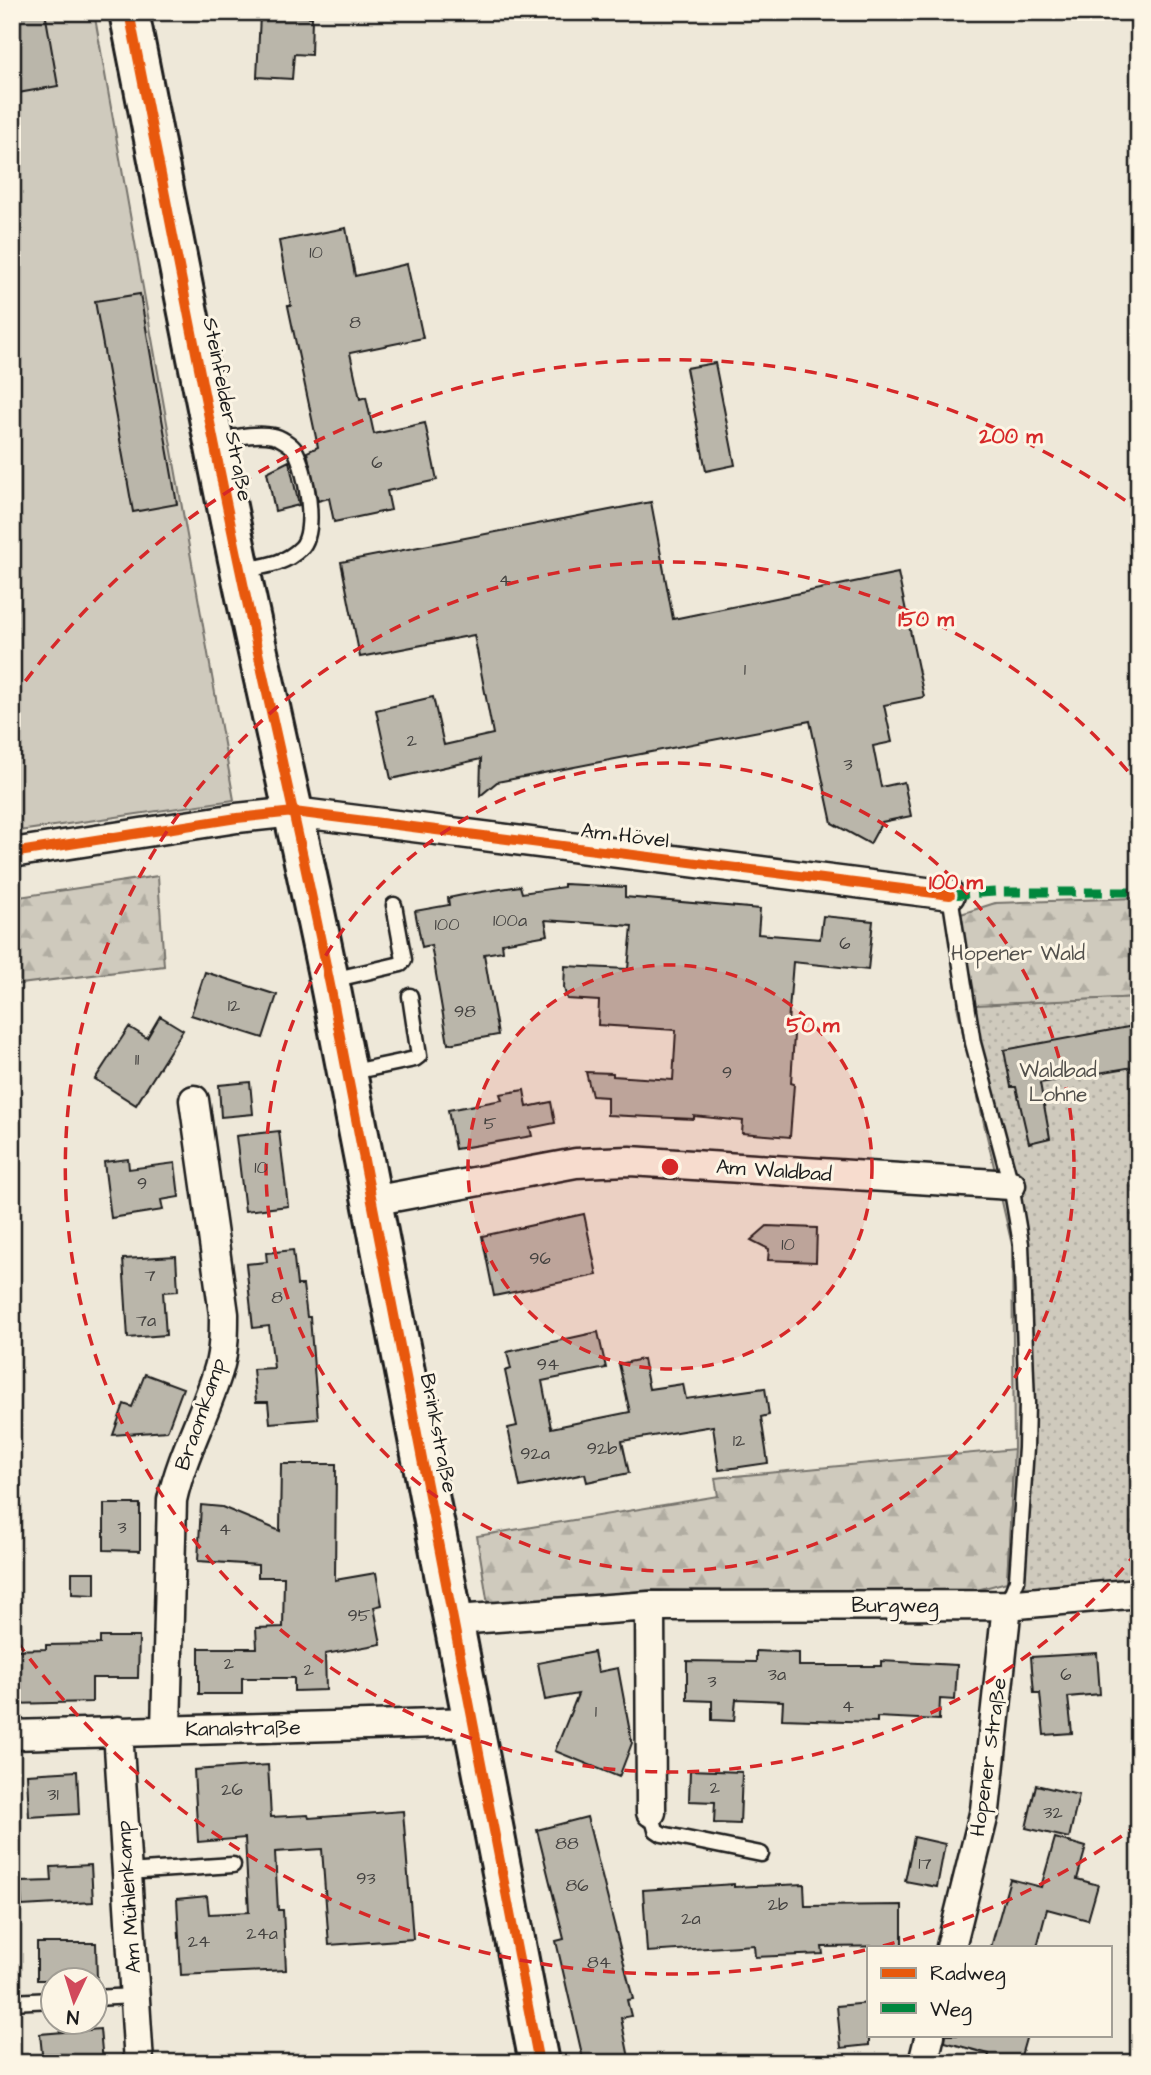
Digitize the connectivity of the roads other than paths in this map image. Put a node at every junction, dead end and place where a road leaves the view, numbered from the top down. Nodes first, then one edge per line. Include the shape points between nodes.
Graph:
1 (129, 12) edge
2 (215, 441) junction
3 (240, 570) junction
4 (295, 812) junction
5 (12, 853) edge
6 (950, 895) joint
7 (394, 905) dead end
8 (329, 980) junction
9 (410, 996) dead end
10 (348, 1073) junction
11 (194, 1100) dead end
12 (1011, 1185) junction
13 (372, 1201) junction
14 (1139, 1593) edge
15 (1007, 1605) junction
16 (650, 1606) junction
17 (456, 1620) junction
18 (473, 1722) junction
19 (166, 1729) junction
20 (118, 1731) junction
21 (12, 1735) edge
22 (651, 1812) joint
23 (761, 1854) dead end
24 (233, 1865) dead end
25 (127, 1872) junction
26 (951, 1946) edge
27 (134, 1996) junction
28 (108, 1997) edge
29 (38, 2001) edge
30 (12, 2002) edge
31 (930, 2036) edge
32 (138, 2063) edge
33 (539, 2063) edge
34 (923, 2063) edge

1 - 2 street, Steinfelder Straße
2 - 3 street, Steinfelder Straße
2 - 3 lane via 274,436 294,448 304,474 311,522 303,546 280,563
3 - 4 street, Steinfelder Straße
4 - 5 street, Am Hövel
4 - 6 street, Am Hövel
4 - 8 street, Brinkstraße
6 - 12 lane via 973,1044
7 - 8 lane via 401,964
8 - 10 street, Brinkstraße
9 - 10 lane via 419,1056
10 - 13 street, Brinkstraße
11 - 19 street, Braomkamp via 224,1338 220,1366 172,1500
12 - 13 street, Am Waldbad via 630,1161 576,1163
12 - 15 lane via 1021,1244 1027,1403 1017,1580
13 - 17 street, Brinkstraße
14 - 15 street, Burgweg
15 - 16 street, Burgweg
15 - 26 street, Hopener Straße via 985,1810
16 - 17 street, Burgweg
16 - 22 street
17 - 18 street, Brinkstraße
18 - 19 street, Kanalstraße
18 - 33 street, Brinkstraße
19 - 20 street, Kanalstraße
20 - 21 street, Kanalstraße
20 - 25 street, Am Mühlenkamp
22 - 23 lane via 656,1830 662,1834
24 - 25 lane
25 - 27 street, Am Mühlenkamp
27 - 28 lane
27 - 32 street, Am Mühlenkamp
29 - 30 lane
31 - 34 street

